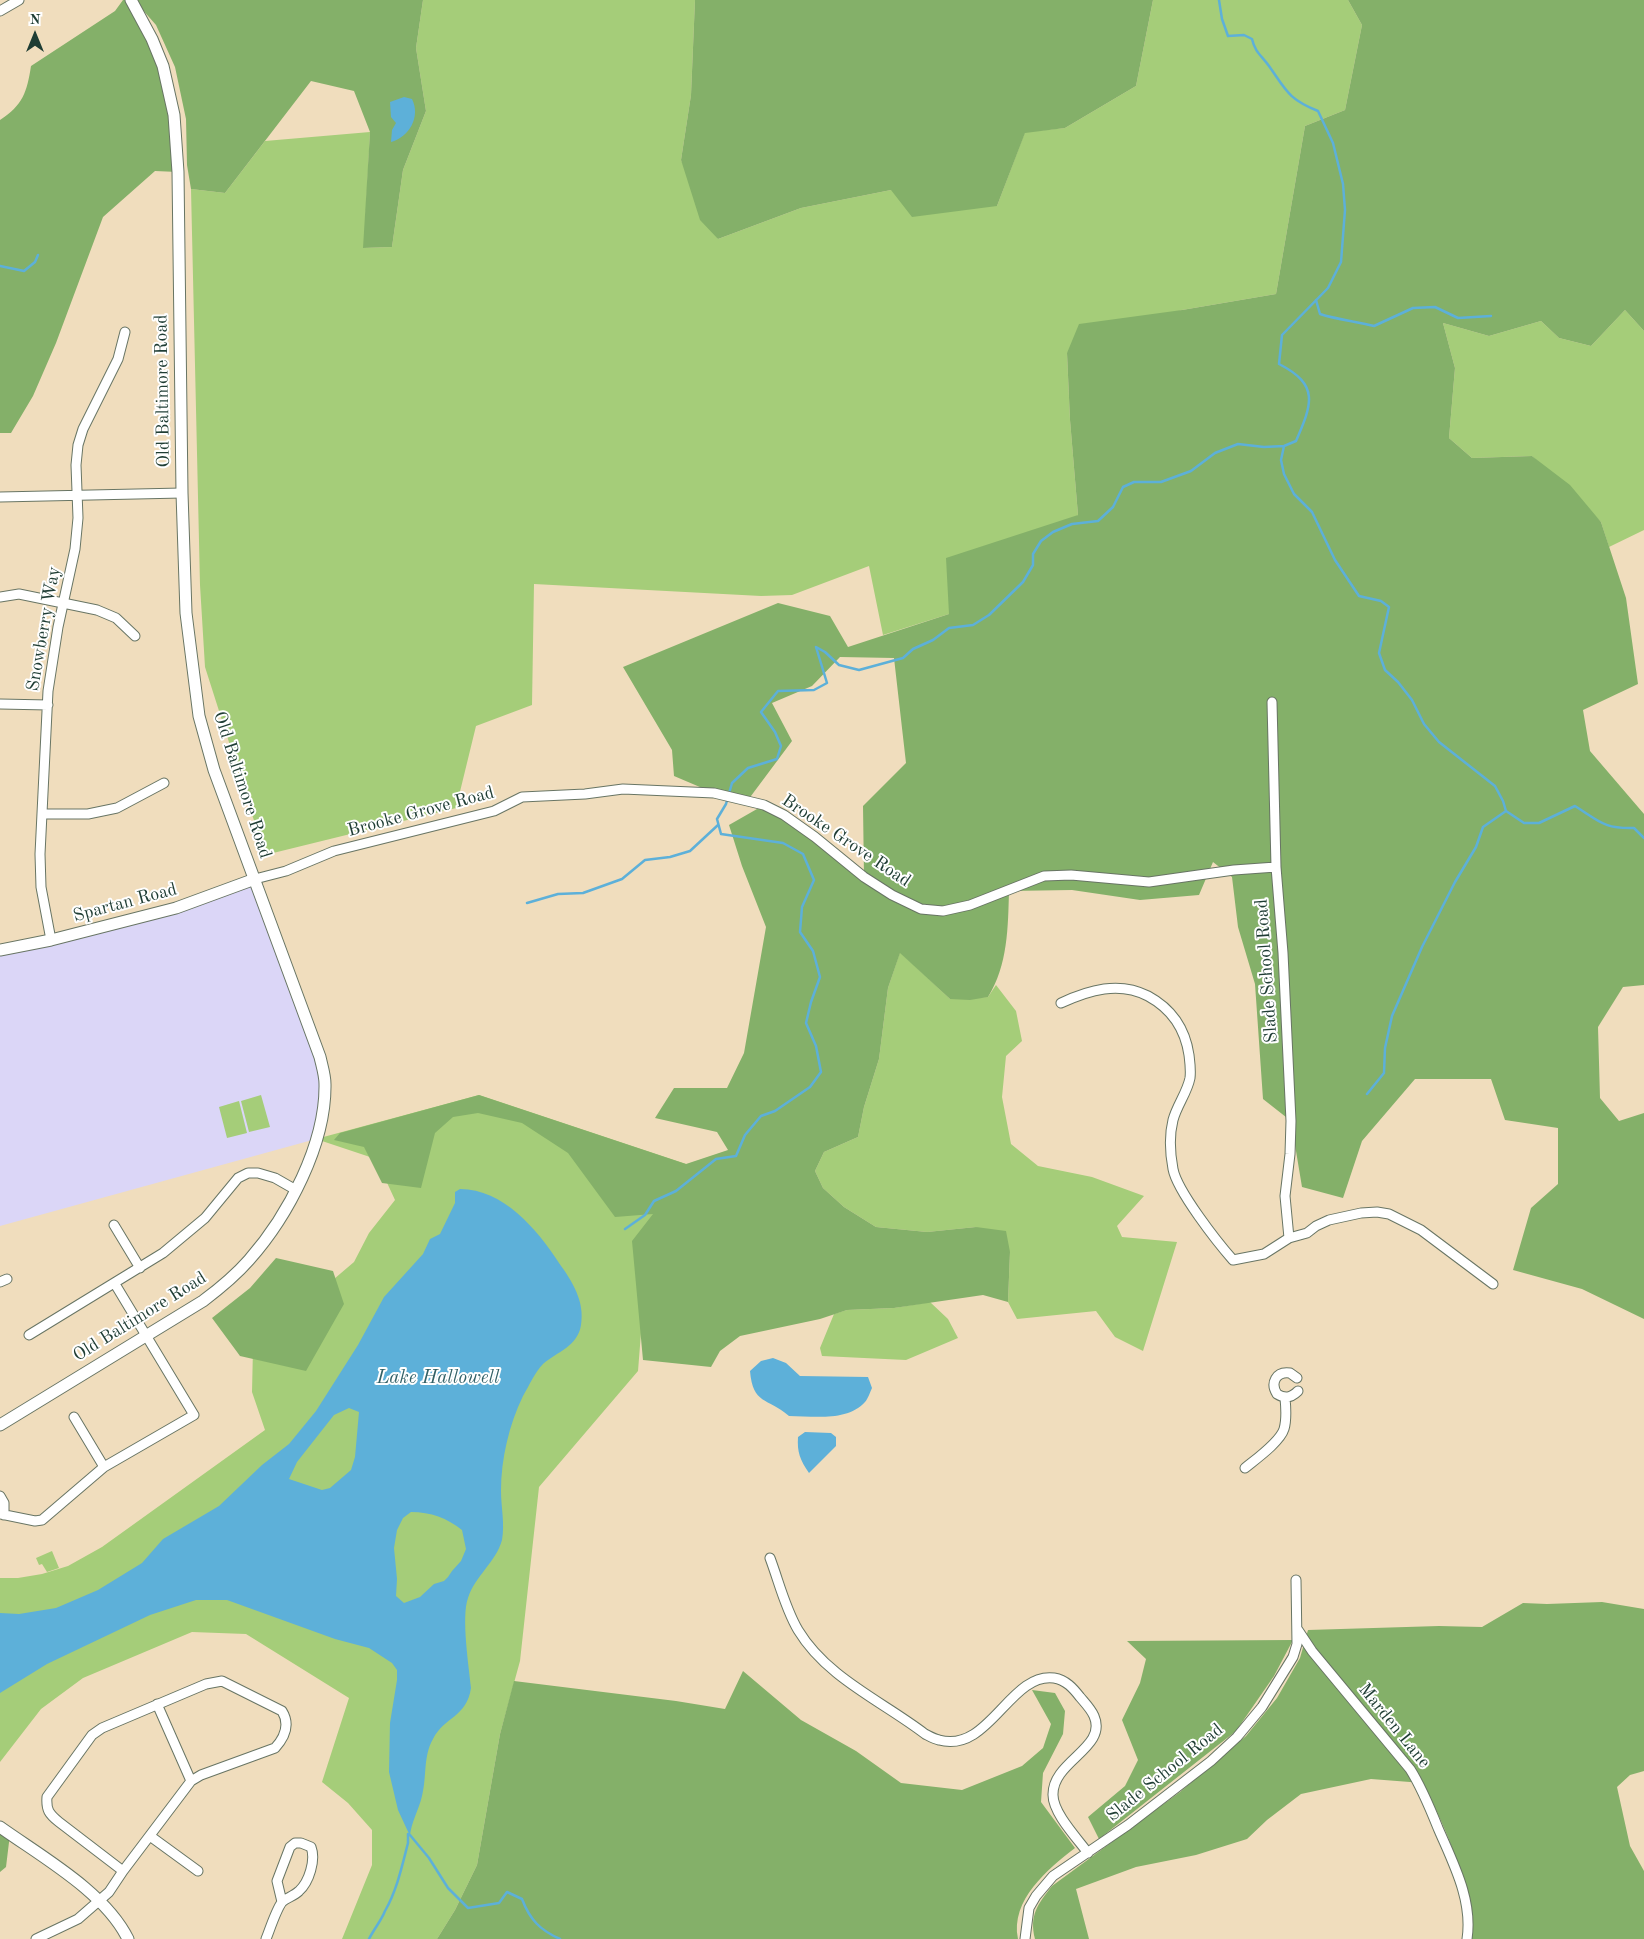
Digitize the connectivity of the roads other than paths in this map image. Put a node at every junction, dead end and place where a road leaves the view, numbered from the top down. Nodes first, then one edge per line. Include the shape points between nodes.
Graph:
1 (19, 0) edge
2 (131, 0) edge
3 (0, 11) edge
4 (125, 332) dead end
5 (182, 493) junction
6 (76, 496) junction
7 (0, 497) edge
8 (0, 597) edge
9 (63, 603) junction
10 (134, 636) dead end
11 (1272, 702) dead end
12 (0, 704) edge
13 (48, 705) junction
14 (164, 783) dead end
15 (42, 814) junction
16 (1276, 867) junction
17 (255, 879) junction
18 (52, 940) junction
19 (0, 950) edge
20 (1061, 1003) dead end
21 (296, 1190) junction
22 (114, 1225) dead end
23 (1289, 1238) junction
24 (140, 1268) junction
25 (115, 1284) junction
26 (1493, 1284) dead end
27 (29, 1335) dead end
28 (147, 1335) junction
29 (1297, 1378) dead end
30 (1298, 1392) dead end
31 (1285, 1398) junction
32 (74, 1417) dead end
33 (0, 1425) edge
34 (104, 1467) junction
35 (1245, 1468) dead end
36 (0, 1496) edge
37 (2, 1514) edge
38 (770, 1558) dead end
39 (1296, 1580) dead end
40 (1298, 1630) junction
41 (157, 1704) junction
42 (191, 1781) junction
43 (0, 1827) edge
44 (150, 1836) junction
45 (1088, 1853) junction
46 (123, 1871) junction
47 (198, 1871) dead end
48 (99, 1900) junction
49 (282, 1902) junction
50 (37, 1938) edge
51 (128, 1939) edge
52 (266, 1939) edge
53 (1025, 1939) edge
54 (1467, 1939) edge

1 - 3 street
2 - 5 street, Old Baltimore Road via 163,66 174,115 178,172
4 - 6 street, Snowberry Way via 118,359 83,429 76,465
5 - 6 street
5 - 17 street, Old Baltimore Road via 186,613 199,716 214,770
6 - 7 street
6 - 9 street, Snowberry Way via 75,549
8 - 9 street via 19,594
9 - 10 street via 116,618
9 - 13 street, Snowberry Way
11 - 16 street, Slade School Road
12 - 13 street
13 - 15 street, Snowberry Way
14 - 15 street via 117,808 88,814
15 - 18 street, Snowberry Way via 41,887
16 - 17 street, Brooke Grove Road via 1149,882 1044,876 970,905 943,911 921,909 864,877 815,837 764,805 714,793 623,789 522,797 494,811 334,851 286,871
16 - 23 street, Slade School Road via 1291,1121 1285,1196
17 - 18 street, Spartan Road via 176,908
17 - 21 street, Old Baltimore Road via 320,1057 325,1083 315,1145
18 - 19 street, Spartan Road
20 - 23 street via 1092,991 1121,988 1161,1003 1173,1015 1185,1036 1190,1067 1186,1092 1171,1129 1171,1154 1178,1184 1233,1260 1264,1254
21 - 24 street via 275,1178 248,1173 238,1178 188,1233
21 - 28 street, Old Baltimore Road via 263,1242 228,1282
22 - 24 street
23 - 26 street via 1341,1216 1389,1214 1421,1230
24 - 25 street
25 - 27 street
25 - 28 street
28 - 33 street, Old Baltimore Road
28 - 34 street via 194,1415
29 - 31 street via 1286,1372 1276,1378 1275,1390
30 - 31 street
31 - 35 street via 1284,1431
32 - 34 street
34 - 37 street via 42,1520
36 - 37 street via 4,1502
38 - 45 street via 789,1612 820,1657 840,1676 925,1734 939,1740 960,1740 972,1736 1035,1681 1051,1677 1066,1682 1094,1715 1096,1728 1086,1748 1056,1778 1053,1795 1058,1811
39 - 40 street, Slade School Road
40 - 45 street, Slade School Road via 1293,1657 1262,1707 1237,1737 1212,1761
40 - 54 street, Marden Lane via 1422,1787 1463,1886 1469,1926
41 - 42 street
41 - 42 street via 206,1684 222,1681 282,1712 287,1719 288,1725 275,1748
41 - 46 street via 92,1735 47,1797 49,1814
42 - 44 street
43 - 48 street
44 - 46 street
44 - 47 street
45 - 53 street, Slade School Road via 1053,1876 1036,1896 1029,1908
46 - 48 street via 110,1892
48 - 50 street via 78,1918
48 - 51 street
49 - 49 street via 300,1890 314,1861 311,1847 302,1843 290,1847 277,1881
49 - 52 street

